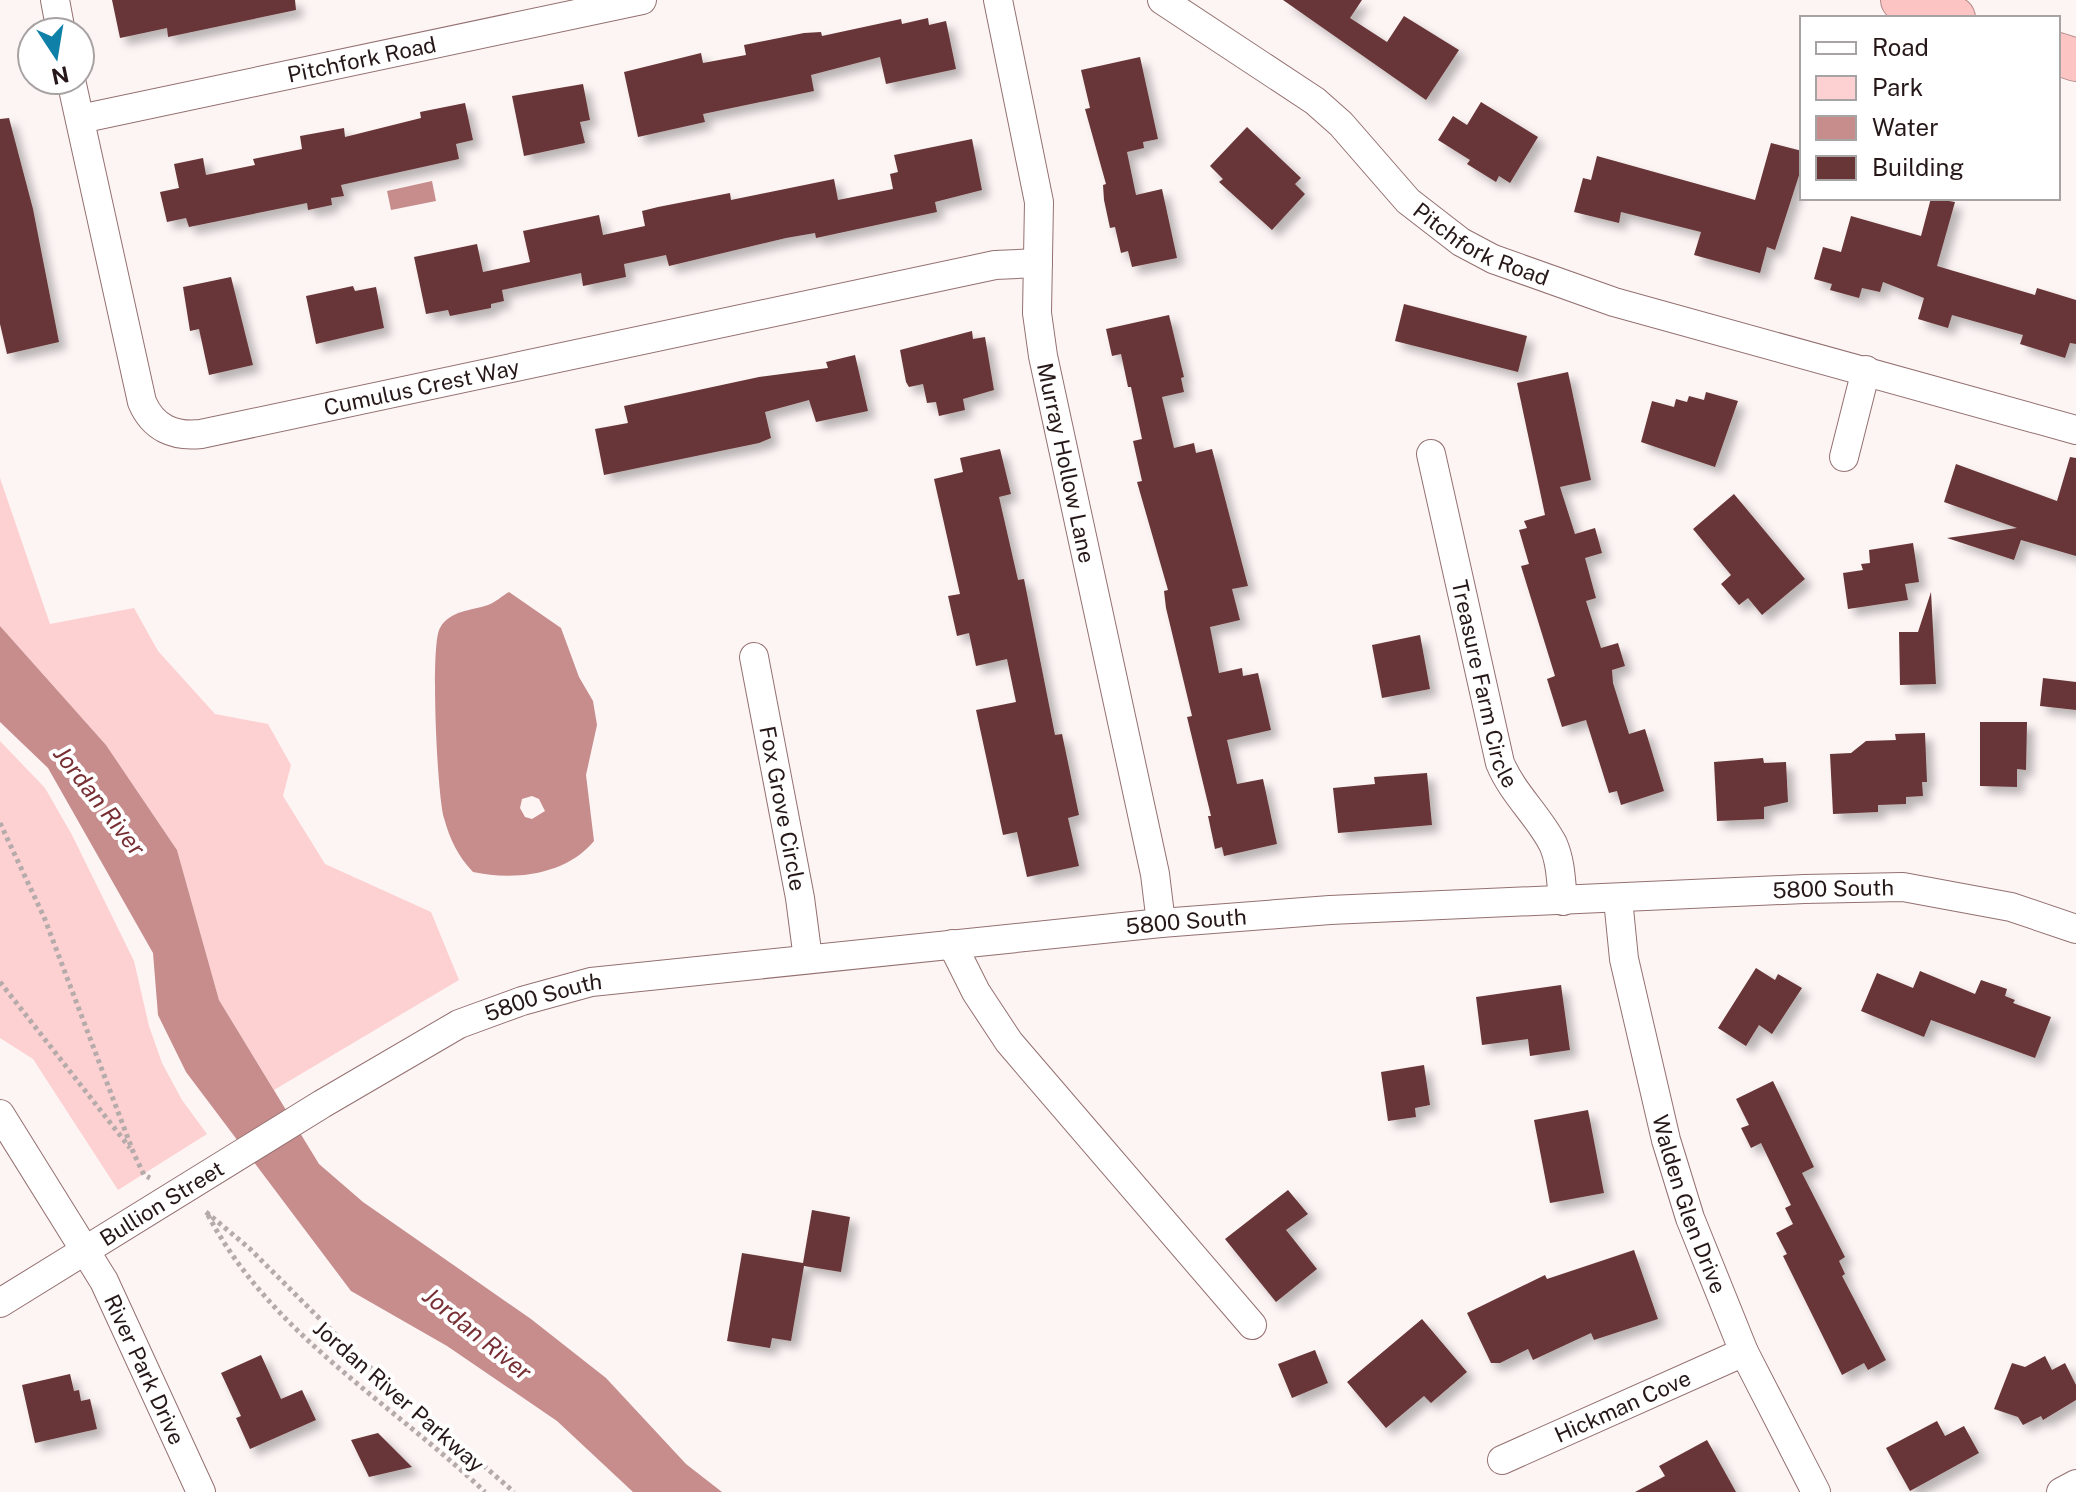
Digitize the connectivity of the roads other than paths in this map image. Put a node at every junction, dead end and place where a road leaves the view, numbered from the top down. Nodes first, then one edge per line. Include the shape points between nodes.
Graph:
1 (642, 0) edge
2 (998, 0) edge
3 (1162, 0) edge
4 (1902, 0) edge
5 (1948, 16) edge
6 (75, 96) edge
7 (80, 119) junction
8 (1038, 263) junction
9 (1866, 370) junction
10 (2076, 430) edge
11 (1431, 454) dead end
12 (1844, 457) dead end
13 (754, 657) dead end
14 (1618, 899) junction
15 (1563, 901) junction
16 (1161, 923) junction
17 (2076, 929) edge
18 (952, 944) junction
19 (808, 959) junction
20 (322, 1104) joint
21 (0, 1114) edge
22 (86, 1249) junction
23 (0, 1303) edge
24 (1252, 1325) dead end
25 (1744, 1352) junction
26 (1502, 1460) dead end
27 (2076, 1484) edge
28 (201, 1492) edge
29 (1816, 1492) edge
30 (2061, 1492) edge

1 - 7 street, Pitchfork Road
2 - 8 street, Murray Hollow Lane via 1037,191
3 - 9 street, Pitchfork Road via 1315,101 1408,201 1493,259 1614,302
4 - 5 highway
6 - 7 street, Cumulus Crest Way
7 - 8 street, Cumulus Crest Way via 142,402 158,424 179,434 201,434 995,265
8 - 16 street, Murray Hollow Lane via 1043,356 1155,874
9 - 10 street, Pitchfork Road
9 - 12 street
11 - 15 street, Treasure Farm Circle via 1495,749 1514,793 1552,844
13 - 19 street, Fox Grove Circle
14 - 15 street, 5800 South
14 - 17 street, 5800 South via 1903,887 2011,907
14 - 25 street, Walden Glen Drive via 1624,959 1670,1153 1705,1261
15 - 16 street, 5800 South
16 - 18 street, 5800 South
18 - 19 street, 5800 South
18 - 24 street via 1009,1042
19 - 20 street, 5800 South via 591,982 522,1001 459,1024
20 - 22 street, Bullion Street
21 - 22 street, River Park Drive
22 - 23 street, Bullion Street
22 - 28 street, River Park Drive
25 - 26 street, Hickman Cove
25 - 29 street, Walden Glen Drive
27 - 30 street

